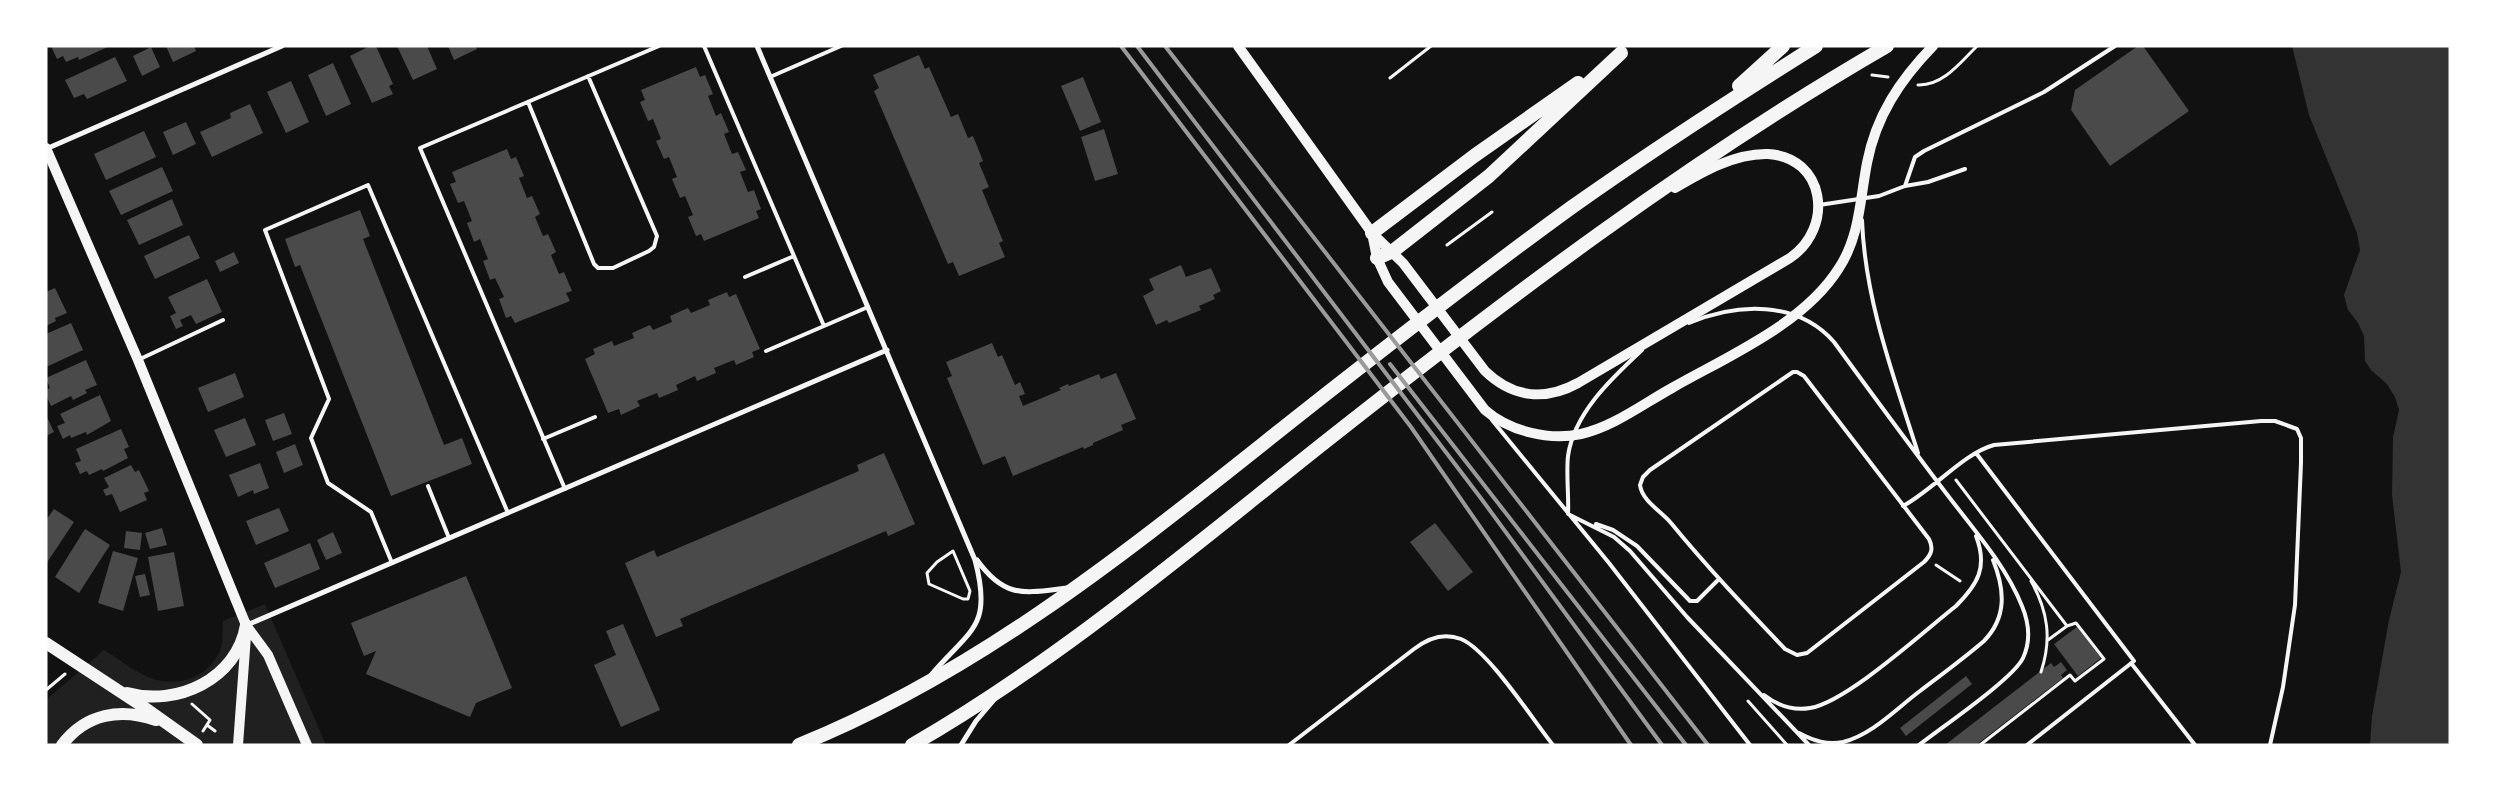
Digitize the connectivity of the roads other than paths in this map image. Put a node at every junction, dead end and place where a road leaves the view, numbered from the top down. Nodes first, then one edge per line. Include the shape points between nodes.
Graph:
1 (282, 46) edge
2 (658, 46) edge
3 (704, 46) edge
4 (757, 46) edge
5 (841, 46) edge
6 (1238, 46) edge
7 (1783, 46) edge
8 (1816, 46) edge
9 (1886, 46) edge
10 (1933, 46) edge
11 (2115, 46) edge
12 (1625, 50) edge
13 (588, 76) junction
14 (770, 77) junction
15 (528, 102) junction
16 (1697, 122) junction
17 (46, 148) edge
18 (1965, 169) dead end
19 (1904, 186) junction
20 (1861, 200) junction
21 (1819, 205) junction
22 (1605, 229) junction
23 (1372, 233) junction
24 (1393, 251) junction
25 (794, 256) junction
26 (1377, 258) junction
27 (745, 277) dead end
28 (868, 307) junction
29 (1795, 314) junction
30 (223, 320) dead end
31 (824, 326) junction
32 (1659, 336) junction
33 (887, 350) junction
34 (766, 351) dead end
35 (138, 360) junction
36 (1479, 404) junction
37 (595, 417) dead end
38 (1574, 435) junction
39 (543, 439) junction
40 (1976, 453) junction
41 (1919, 458) junction
42 (1938, 482) junction
43 (428, 486) dead end
44 (564, 488) junction
45 (1903, 506) junction
46 (508, 512) junction
47 (1568, 514) junction
48 (1973, 529) junction
49 (449, 538) junction
50 (1990, 552) junction
51 (974, 555) junction
52 (392, 562) junction
53 (1719, 579) junction
54 (1076, 587) junction
55 (246, 625) junction
56 (46, 643) edge
57 (2131, 663) junction
58 (922, 686) junction
59 (1009, 686) junction
60 (1752, 686) junction
61 (121, 692) junction
62 (174, 729) junction
63 (1795, 730) junction
64 (199, 739) edge
65 (62, 745) edge
66 (238, 745) edge
67 (307, 745) edge
68 (799, 745) edge
69 (912, 745) edge
70 (961, 745) edge
71 (1289, 745) edge
72 (1553, 745) edge
73 (1750, 745) edge
74 (1810, 745) edge
75 (1920, 745) edge
76 (2026, 745) edge
77 (2195, 745) edge
78 (2270, 745) edge

1 - 17 street
2 - 13 lane
3 - 25 lane
4 - 14 street
5 - 14 lane
6 - 23 main road
7 - 16 highway
8 - 16 highway
9 - 22 highway via 1750,131
10 - 20 main road via 1902,81 1884,111 1870,148
11 - 19 lane via 2044,92 1915,157
12 - 23 highway
12 - 24 highway via 1489,176
13 - 15 lane
13 - 15 lane via 657,236 654,247 649,251 613,268 598,268 594,264
14 - 28 street
15 - 39 lane via 420,148
16 - 54 highway via 1492,266
17 - 35 main road
18 - 19 lane via 1928,182
19 - 20 lane
20 - 21 lane
20 - 29 main road via 1857,228 1840,267 1816,297
20 - 41 lane via 1870,291
21 - 22 main road via 1813,184 1796,164 1774,155 1751,156 1723,164 1689,180
21 - 32 main road via 1814,233 1796,254
22 - 59 highway via 1514,296 1106,615
23 - 24 main road
23 - 26 main road
24 - 26 highway
24 - 32 main road via 1485,372 1498,383 1518,392 1541,395 1569,388
25 - 27 lane
25 - 31 lane
26 - 36 main road via 1393,289
28 - 31 lane
28 - 33 street
29 - 32 lane via 1769,309 1732,310 1699,319
29 - 38 main road via 1616,420 1590,432
29 - 41 lane via 1820,327 1834,342
30 - 35 lane
31 - 34 lane
32 - 38 lane via 1627,364 1595,400
33 - 44 street
33 - 51 street
35 - 55 main road
36 - 38 main road via 1511,426 1546,435
36 - 47 lane
37 - 39 lane
38 - 47 lane via 1568,457
39 - 44 lane
40 - 42 lane
40 - 57 lane via 2134,661
40 - 78 lane via 1994,444 2261,420 2297,429 2301,438 2302,463 2295,605 2283,687
41 - 42 lane
42 - 45 lane
42 - 48 lane
43 - 49 lane
44 - 46 street
45 - 53 lane via 1931,543 1928,559 1802,655 1785,649
45 - 53 lane via 1804,376 1793,372 1650,470 1641,481 1646,498
46 - 49 street
46 - 52 lane via 368,185 265,230 329,399 311,438 324,474 328,483 371,512
47 - 53 lane via 1613,530 1638,546 1690,601 1697,601
47 - 60 lane via 1614,537 1630,551
47 - 73 lane
48 - 50 lane
48 - 60 lane via 1981,562 1975,586 1956,606 1854,686 1822,705 1797,709 1772,700
49 - 52 street
50 - 63 lane via 1999,576 2003,604 1996,625 1984,641 1857,736 1844,742 1825,743
50 - 75 lane via 2022,605 2028,625 2026,650 2015,670
51 - 54 street via 993,580 1010,590 1028,593
51 - 58 street via 981,611 975,626
52 - 55 street
54 - 58 highway via 1002,639
55 - 61 main road via 234,657 214,678 202,685 187,692 162,696 134,696
55 - 66 main road
55 - 67 main road via 268,655
56 - 61 main road
57 - 76 lane
57 - 77 lane
58 - 68 highway
59 - 69 highway
59 - 70 street via 976,721
60 - 63 lane
61 - 62 main road
62 - 64 main road
62 - 65 main road via 135,714 110,714 80,726
63 - 74 lane
71 - 72 lane via 1419,645 1430,638 1445,636 1462,640 1484,658

